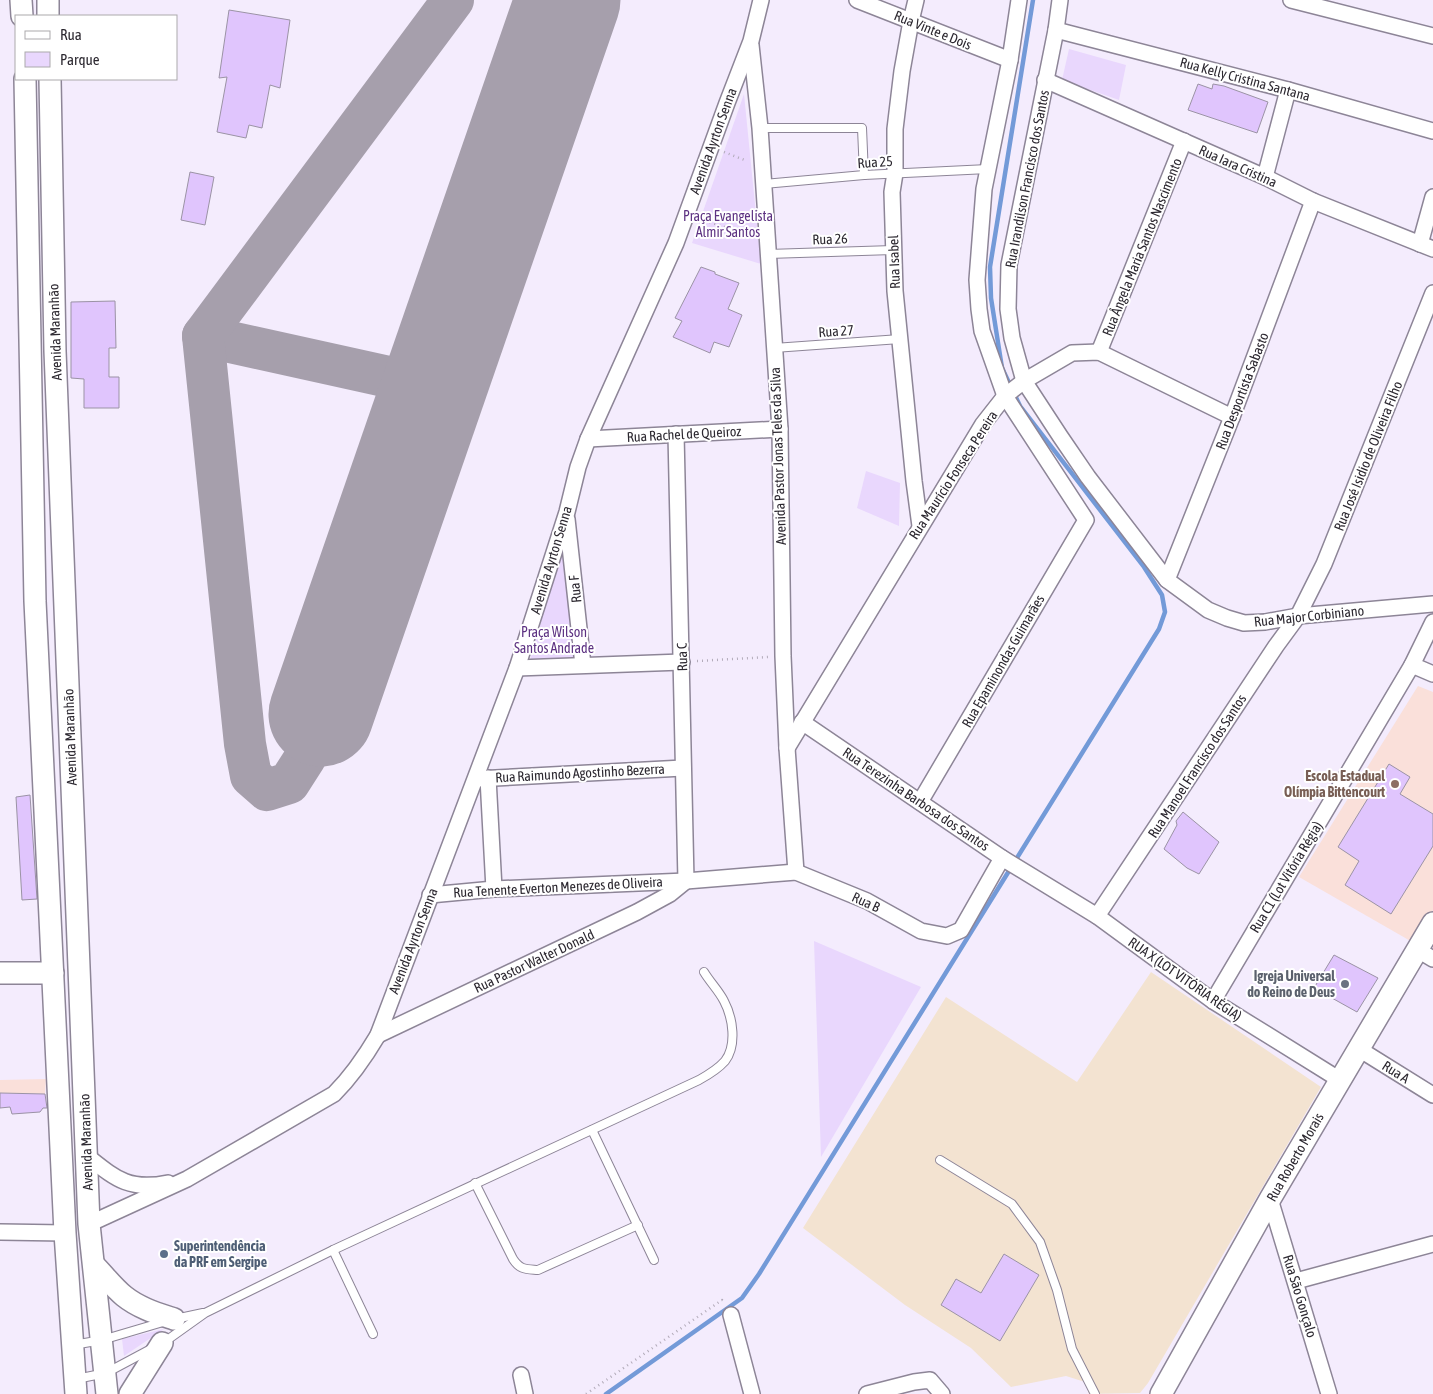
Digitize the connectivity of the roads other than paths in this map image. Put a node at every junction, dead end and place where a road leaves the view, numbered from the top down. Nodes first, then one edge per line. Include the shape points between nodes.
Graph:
1 (21, 0) edge
2 (48, 0) edge
3 (761, 0) edge
4 (916, 0) edge
5 (1019, 0) edge
6 (1060, 0) edge
7 (1292, 0) edge
8 (865, 2) edge
9 (22, 15) edge
10 (48, 15) edge
11 (911, 20) junction
12 (1056, 30) junction
13 (1433, 36) edge
14 (751, 41) junction
15 (1010, 60) junction
16 (25, 80) edge
17 (50, 80) edge
18 (1045, 80) junction
19 (1288, 90) junction
20 (760, 128) junction
21 (1433, 131) edge
22 (1184, 142) junction
23 (988, 169) junction
24 (895, 173) junction
25 (864, 175) junction
26 (1265, 177) junction
27 (764, 184) junction
28 (1433, 197) edge
29 (1313, 201) junction
30 (1426, 246) edge
31 (768, 247) junction
32 (894, 250) junction
33 (1433, 293) edge
34 (900, 339) junction
35 (774, 348) junction
36 (1099, 352) junction
37 (1024, 381) junction
38 (1005, 396) junction
39 (1232, 417) junction
40 (780, 429) junction
41 (676, 434) junction
42 (588, 439) junction
43 (567, 512) junction
44 (920, 526) junction
45 (1167, 580) junction
46 (1433, 604) edge
47 (1298, 616) junction
48 (1433, 622) edge
49 (66, 643) junction
50 (38, 645) junction
51 (682, 662) junction
52 (583, 665) junction
53 (1412, 665) junction
54 (517, 668) junction
55 (1433, 674) edge
56 (802, 722) junction
57 (787, 748) junction
58 (683, 768) junction
59 (482, 779) junction
60 (920, 802) junction
61 (1002, 858) junction
62 (796, 872) junction
63 (1031, 876) joint
64 (686, 881) junction
65 (494, 889) junction
66 (430, 895) junction
67 (1097, 916) junction
68 (1433, 923) edge
69 (1425, 954) edge
70 (704, 972) dead end
71 (0, 973) edge
72 (53, 973) junction
73 (1213, 1001) junction
74 (378, 1035) junction
75 (1359, 1049) junction
76 (1340, 1080) junction
77 (1433, 1095) edge
78 (592, 1130) junction
79 (87, 1156) junction
80 (940, 1160) dead end
81 (186, 1179) junction
82 (476, 1184) junction
83 (1270, 1199) junction
84 (89, 1224) junction
85 (638, 1224) junction
86 (0, 1232) edge
87 (65, 1232) junction
88 (1433, 1244) edge
89 (333, 1250) junction
90 (654, 1260) dead end
91 (94, 1266) junction
92 (1296, 1281) junction
93 (728, 1309) road end
94 (205, 1313) junction
95 (174, 1319) junction
96 (373, 1334) dead end
97 (102, 1340) junction
98 (162, 1343) junction
99 (72, 1345) junction
100 (521, 1375) dead end
101 (106, 1384) edge
102 (76, 1387) edge
103 (130, 1394) edge
104 (524, 1394) edge
105 (752, 1394) edge
106 (868, 1394) edge
107 (942, 1394) edge
108 (1095, 1394) edge
109 (1161, 1394) edge
110 (1329, 1394) edge

1 - 9 main road
2 - 10 main road
3 - 14 street, Avenida Ayrton Senna
4 - 11 street, Rua Isabel
5 - 15 street
6 - 12 street, Rua Irandilson Francisco dos Santos
7 - 13 street
8 - 11 street, Rua Vinte e Dois
11 - 15 street, Rua Vinte e Dois
11 - 24 street, Rua Isabel via 895,129
12 - 18 street, Rua Irandilson Francisco dos Santos
12 - 19 street, Rua Kelly Cristina Santana
14 - 20 street, Avenida Pastor Jonas Teles da Silva
14 - 42 street, Avenida Ayrton Senna via 687,215
15 - 23 street
16 - 50 main road, Avenida Maranhão
17 - 49 main road, Avenida Maranhão via 55,351
18 - 22 street, Rua Iara Cristina
18 - 37 street, Rua Irandilson Francisco dos Santos via 1009,264 1008,309
19 - 21 street, Rua Kelly Cristina Santana
19 - 26 street
20 - 25 lane via 862,128
20 - 27 street, Avenida Pastor Jonas Teles da Silva
22 - 26 street, Rua Iara Cristina
22 - 36 street, Rua Ângela Maria Santos Nascimento
23 - 24 lane, Rua 25
23 - 38 street via 978,253 978,309 982,331
24 - 25 lane, Rua 25
24 - 32 street, Rua Isabel via 892,192
25 - 27 lane, Rua 25
26 - 29 street, Rua Iara Cristina
27 - 31 street, Avenida Pastor Jonas Teles da Silva
28 - 30 street
29 - 30 street, Rua Iara Cristina
29 - 39 street, Rua Desportista Sabasto
31 - 32 lane, Rua 26
31 - 35 street, Avenida Pastor Jonas Teles da Silva
32 - 34 street, Rua Isabel
33 - 47 street, Rua José Isidio de Oliveira Filho via 1348,508
34 - 35 lane, Rua 27
34 - 44 street, Rua Isabel
35 - 40 street, Avenida Pastor Jonas Teles da Silva
36 - 37 street, Rua Maurício Fonseca Pereira via 1072,353
36 - 39 street, Rua Maurício Fonseca Pereira
37 - 38 street, Rua Maurício Fonseca Pereira
37 - 45 street, Rua Irandilson Francisco dos Santos via 1088,477
38 - 44 street, Rua Maurício Fonseca Pereira via 983,424
38 - 60 street, Rua Epaminondas Guimarães via 1086,520
39 - 45 street, Rua Desportista Sabasto
40 - 41 street, Rua Rachel de Queiroz
40 - 57 street, Avenida Pastor Jonas Teles da Silva
41 - 42 street, Rua Rachel de Queiroz
41 - 51 street, Rua C
42 - 43 street, Avenida Ayrton Senna
43 - 52 street, Rua F
43 - 54 street, Avenida Ayrton Senna
44 - 56 street, Rua Maurício Fonseca Pereira
45 - 47 street, Rua Major Corbiniano via 1208,610 1244,623
46 - 47 street, Rua Major Corbiniano
47 - 67 street, Rua Manoel Francisco dos Santos
48 - 53 street, Rua C1 (Lot Vitória Régia)
49 - 50 main road
49 - 79 main road, Avenida Maranhão
50 - 72 main road, Avenida Maranhão
51 - 52 street
51 - 58 street, Rua C
52 - 54 street
53 - 55 street
53 - 73 street, Rua C1 (Lot Vitória Régia)
54 - 59 street, Avenida Ayrton Senna
56 - 57 street, Rua Maurício Fonseca Pereira
56 - 60 street, Rua Terezinha Barbosa dos Santos
57 - 62 street, Avenida Pastor Jonas Teles da Silva
58 - 59 street, Rua Raimundo Agostinho Bezerra
58 - 64 street, Rua C
59 - 65 street
59 - 66 street, Avenida Ayrton Senna
60 - 61 street, Rua Terezinha Barbosa dos Santos
61 - 62 street, Rua B via 961,930 947,936 921,931 867,901
61 - 63 street, Rua Terezinha Barbosa dos Santos
62 - 64 street, Rua B
63 - 67 street, RUA X (LOT VITÓRIA RÉGIA)
64 - 65 street, Rua Tenente Everton Menezes de Oliveira
64 - 74 street, Rua Pastor Walter Donald via 637,912
65 - 66 street, Rua Tenente Everton Menezes de Oliveira
66 - 74 street, Avenida Ayrton Senna
67 - 73 street, RUA X (LOT VITÓRIA RÉGIA)
68 - 69 main road, Rua Roberto Morais
69 - 75 main road, Rua Roberto Morais
70 - 78 lane via 729,1011 732,1038 730,1052 724,1062 699,1080
71 - 72 main road
72 - 87 main road, Avenida Maranhão
73 - 76 street, RUA X (LOT VITÓRIA RÉGIA)
74 - 81 street, Avenida Ayrton Senna via 364,1059 334,1094
75 - 76 main road, Rua Roberto Morais
75 - 77 street, Rua A
76 - 83 main road, Rua Roberto Morais
78 - 82 lane
78 - 85 lane
79 - 81 street, Avenida Ayrton Senna via 127,1184 157,1185
79 - 84 main road, Avenida Maranhão
80 - 108 lane via 1012,1204 1040,1242 1057,1290 1072,1349
81 - 84 street, Avenida Ayrton Senna
82 - 85 lane via 513,1259 525,1269 538,1270
82 - 89 lane
83 - 92 street, Rua São Gonçalo
83 - 109 main road, Rua Roberto Morais
84 - 91 main road, Avenida Maranhão
85 - 90 lane
86 - 87 street
87 - 99 main road, Avenida Maranhão
88 - 92 street
89 - 94 lane
89 - 96 lane
91 - 95 main road via 124,1296
91 - 97 main road, Avenida Maranhão
92 - 110 street, Rua São Gonçalo
93 - 105 street
94 - 95 lane
94 - 98 lane
95 - 97 lane
97 - 99 lane
97 - 101 main road, Avenida Maranhão
98 - 101 lane
98 - 103 main road
99 - 102 main road, Avenida Maranhão
100 - 104 street
101 - 102 lane
106 - 107 street via 930,1380

